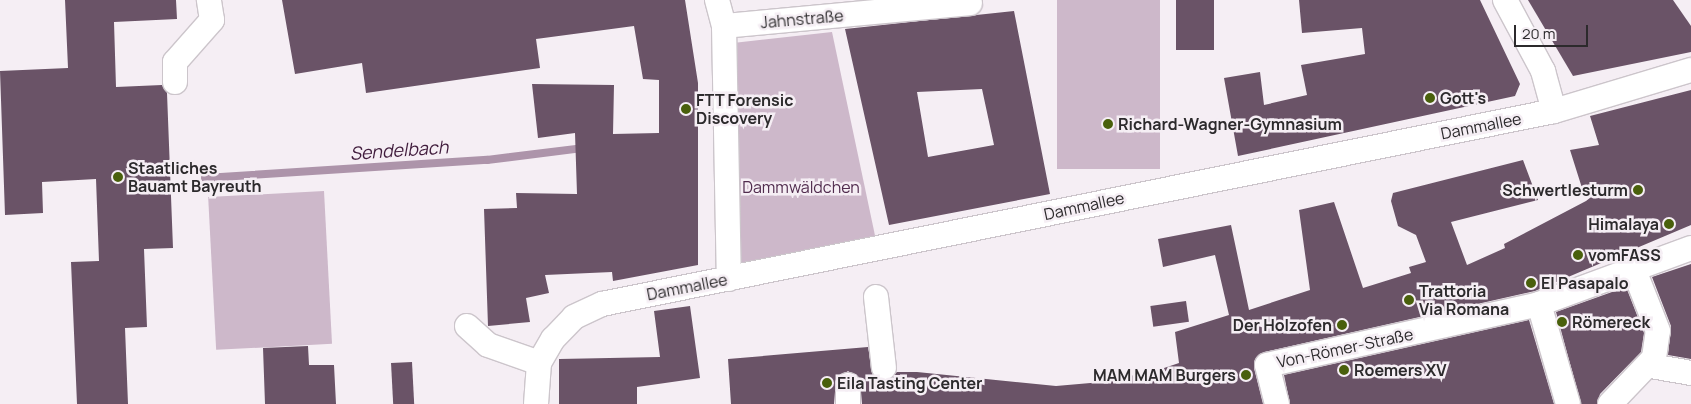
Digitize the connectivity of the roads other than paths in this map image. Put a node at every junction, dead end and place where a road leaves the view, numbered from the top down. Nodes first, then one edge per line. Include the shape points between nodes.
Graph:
1 (209, 0) edge
2 (717, 0) edge
3 (1505, 0) edge
4 (970, 3) dead end
5 (844, 8) edge
6 (724, 26) junction
7 (1691, 70) edge
8 (175, 82) dead end
9 (1554, 111) junction
10 (1691, 248) edge
11 (1634, 270) junction
12 (728, 278) junction
13 (876, 297) dead end
14 (1539, 304) junction
15 (467, 326) dead end
16 (539, 363) junction
17 (1650, 366) junction
18 (884, 368) dead end
19 (1691, 373) edge
20 (536, 404) edge
21 (1277, 404) edge
22 (1568, 404) edge
23 (1610, 404) edge

1 - 8 street via 212,20 175,62
2 - 6 street
3 - 9 street via 1543,71
4 - 5 street, Jahnstraße
5 - 6 street, Jahnstraße
6 - 12 street
7 - 9 street, Dammallee
9 - 12 street, Dammallee
10 - 11 street, Von-Römer-Straße
11 - 14 street, Von-Römer-Straße
11 - 17 street via 1658,331
12 - 16 street, Dammallee via 587,310 563,326
13 - 18 street
14 - 21 street, Von-Römer-Straße via 1267,365
14 - 22 street
15 - 16 street via 488,345
16 - 20 street, Dammallee
17 - 19 street
17 - 23 street

